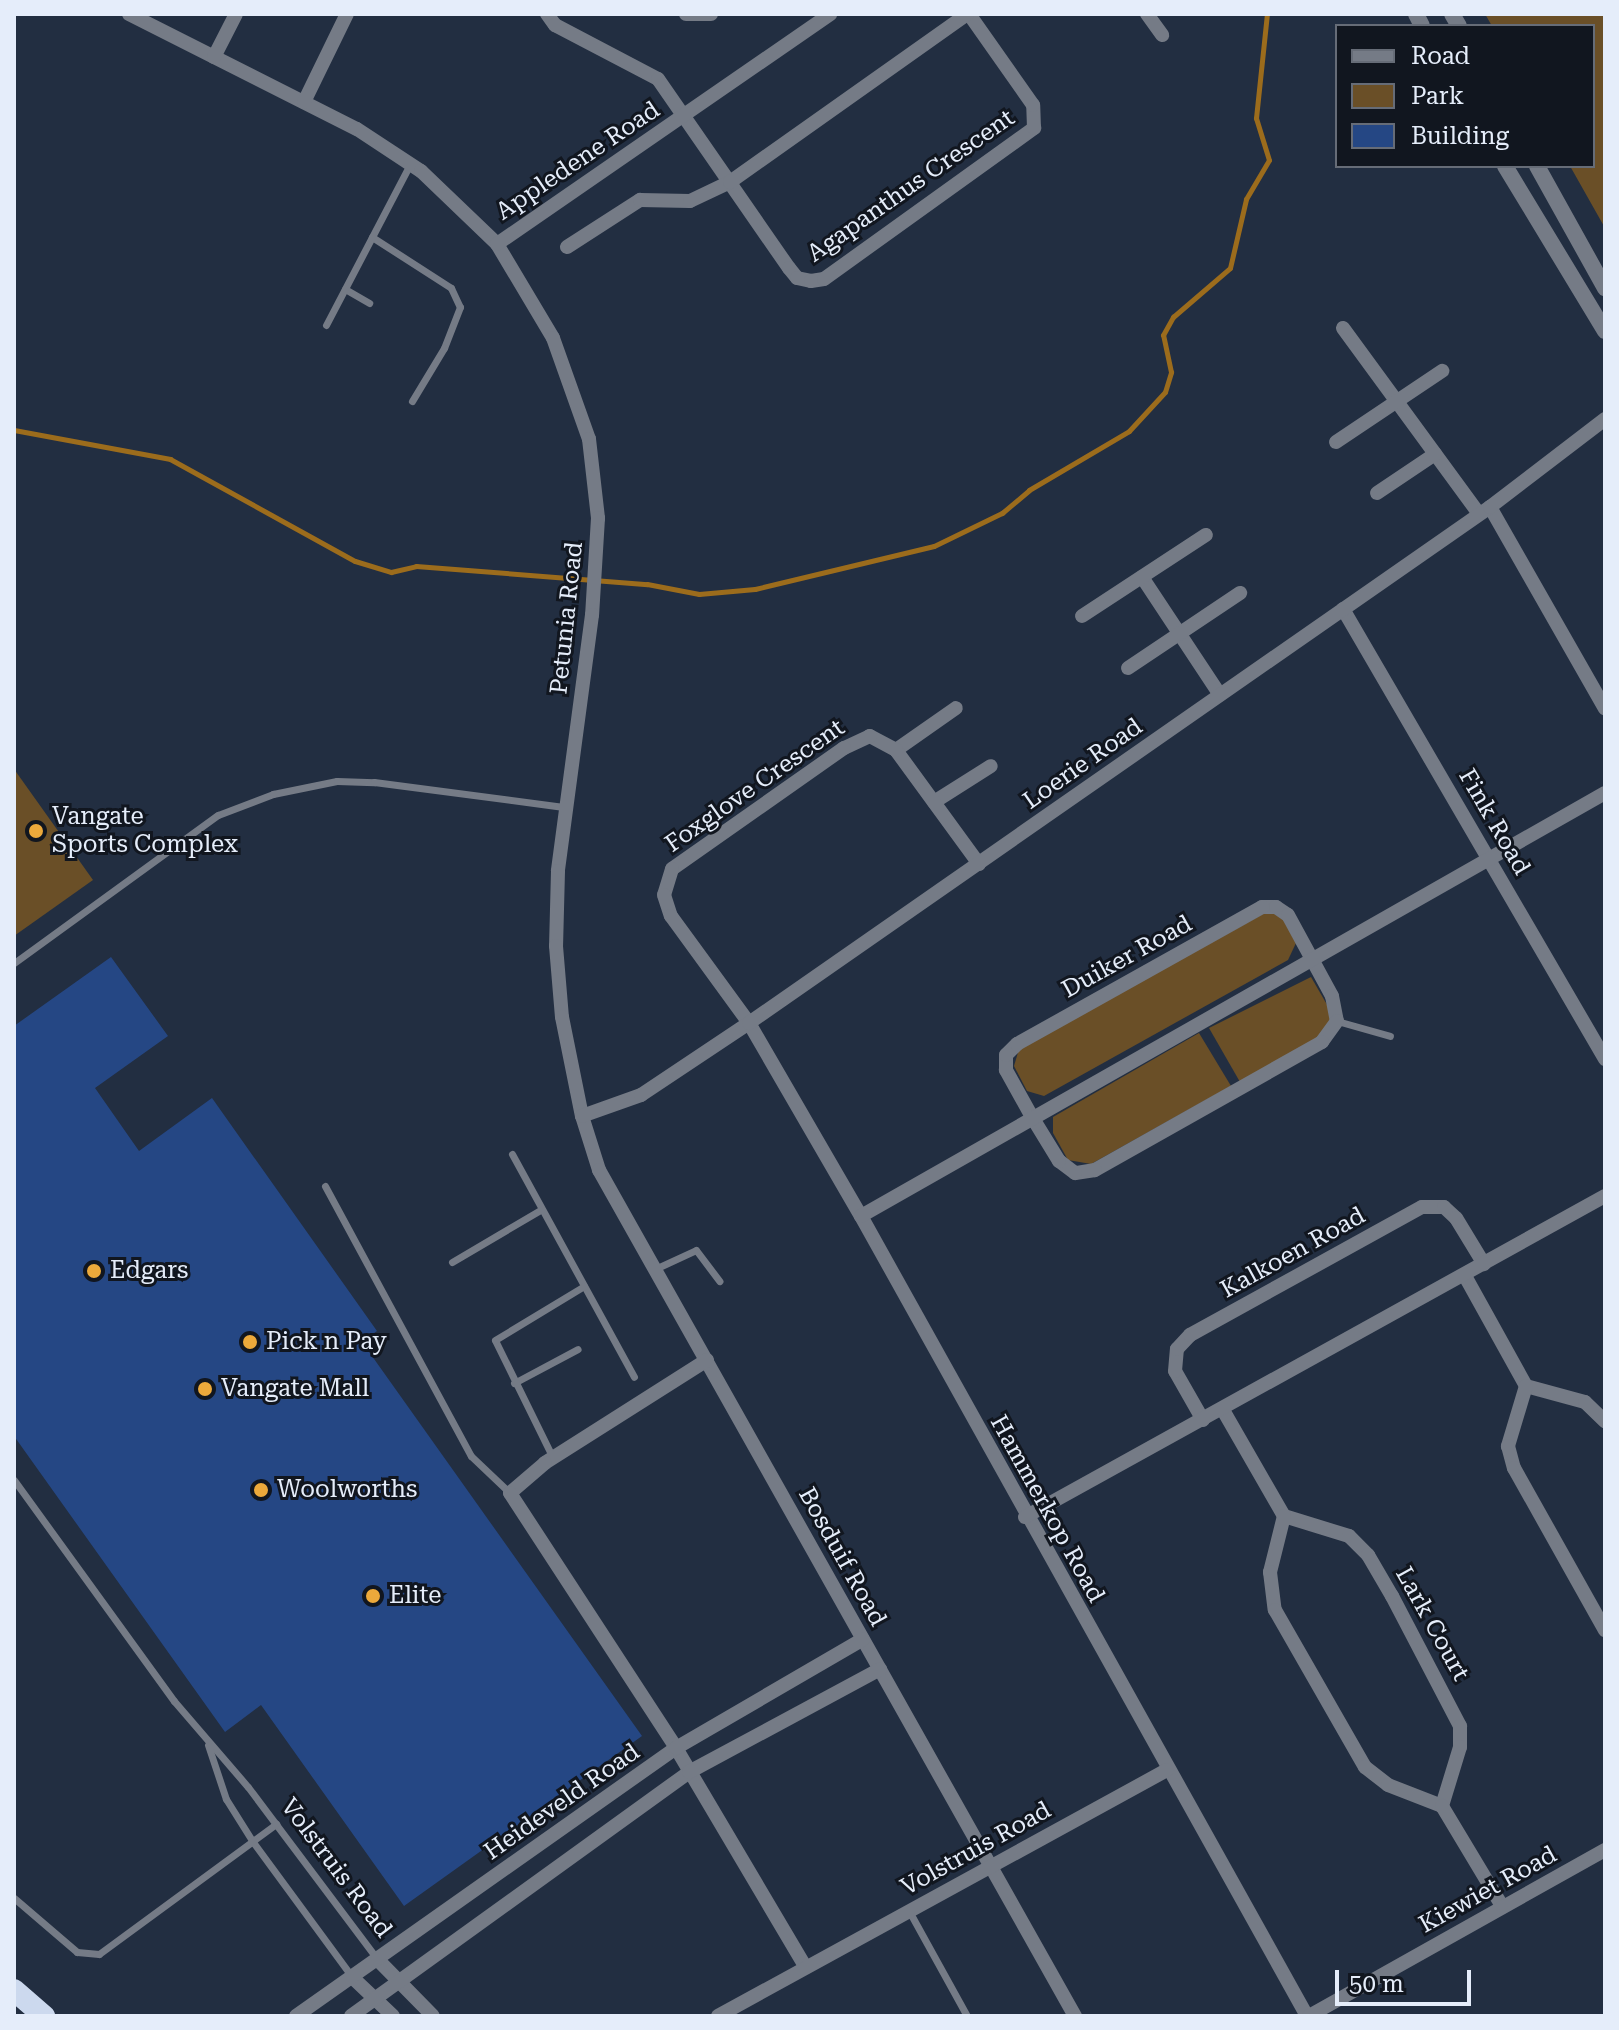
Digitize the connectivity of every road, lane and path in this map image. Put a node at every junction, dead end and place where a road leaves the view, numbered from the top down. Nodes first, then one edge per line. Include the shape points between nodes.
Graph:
1 (129, 14) edge
2 (236, 14) edge
3 (347, 14) edge
4 (547, 14) edge
5 (686, 14) edge
6 (711, 14) edge
7 (830, 14) edge
8 (968, 14) edge
9 (1147, 14) edge
10 (1162, 35) dead end
11 (214, 57) junction
12 (304, 102) junction
13 (683, 115) junction
14 (410, 164) junction
15 (1506, 168) edge
16 (1538, 168) edge
17 (730, 182) junction
18 (372, 237) junction
19 (497, 244) junction
20 (567, 247) dead end
21 (1605, 288) edge
22 (345, 289) junction
23 (369, 303) dead end
24 (326, 325) dead end
25 (1343, 328) dead end
26 (1605, 331) edge
27 (1442, 371) dead end
28 (412, 401) dead end
29 (1397, 402) junction
30 (1603, 425) edge
31 (1336, 442) dead end
32 (1435, 454) junction
33 (1377, 493) dead end
34 (1485, 510) junction
35 (1206, 535) dead end
36 (1142, 577) junction
37 (1240, 593) dead end
38 (1343, 609) junction
39 (1082, 616) dead end
40 (1179, 633) junction
41 (1128, 668) dead end
42 (1220, 695) junction
43 (956, 708) dead end
44 (1605, 709) edge
45 (896, 750) junction
46 (991, 766) dead end
47 (1605, 793) edge
48 (934, 802) junction
49 (565, 807) junction
50 (1490, 858) junction
51 (979, 864) junction
52 (1314, 960) junction
53 (14, 963) edge
54 (1337, 1021) junction
55 (749, 1023) junction
56 (1390, 1036) dead end
57 (1605, 1059) edge
58 (582, 1116) junction
59 (1032, 1117) junction
60 (512, 1154) dead end
61 (325, 1186) dead end
62 (1605, 1196) edge
63 (542, 1209) junction
64 (861, 1216) junction
65 (452, 1262) dead end
66 (1484, 1264) junction
67 (655, 1269) junction
68 (1465, 1276) junction
69 (719, 1281) dead end
70 (584, 1286) junction
71 (578, 1349) dead end
72 (707, 1360) junction
73 (634, 1377) dead end
74 (514, 1383) junction
75 (1526, 1386) junction
76 (1223, 1410) junction
77 (1203, 1420) junction
78 (1605, 1421) edge
79 (553, 1458) junction
80 (14, 1480) edge
81 (510, 1493) junction
82 (1284, 1516) junction
83 (1025, 1517) junction
84 (1605, 1630) edge
85 (863, 1639) junction
86 (880, 1669) junction
87 (207, 1743) junction
88 (676, 1748) junction
89 (1167, 1770) junction
90 (689, 1772) junction
91 (1442, 1806) junction
92 (276, 1824) junction
93 (253, 1842) junction
94 (1605, 1850) edge
95 (991, 1866) junction
96 (14, 1898) edge
97 (1502, 1906) junction
98 (909, 1911) junction
99 (378, 1960) junction
100 (805, 1966) junction
101 (353, 1978) junction
102 (399, 1982) junction
103 (14, 1990) edge
104 (372, 2000) junction
105 (44, 2016) edge
106 (296, 2016) edge
107 (351, 2016) edge
108 (393, 2016) edge
109 (433, 2016) edge
110 (718, 2016) edge
111 (967, 2016) edge
112 (1075, 2016) edge
113 (1308, 2016) edge

1 - 11 street, Petunia Road
2 - 11 street
3 - 12 street
4 - 13 street, Appledene Road via 565,30 650,72
5 - 6 street
7 - 13 street, Appledene Road
8 - 17 street
8 - 17 street, Agapanthus Crescent via 1033,105 1034,128 1016,145 824,279 811,281 797,278
9 - 10 street
11 - 12 street, Petunia Road
12 - 14 street, Petunia Road
13 - 17 street, Agapanthus Crescent
13 - 19 street, Appledene Road
14 - 18 lane
14 - 19 street, Petunia Road
15 - 26 street
16 - 21 street
17 - 20 street via 690,201 640,200
18 - 22 lane
18 - 28 lane via 451,288 460,307 444,348
19 - 49 street, Petunia Road via 532,297 575,393 591,452 598,561
22 - 23 lane
22 - 24 lane
25 - 29 street
27 - 29 street
29 - 31 street
29 - 32 street
30 - 34 street, Loerie Road
32 - 33 street
32 - 34 street
34 - 38 street, Loerie Road
34 - 44 street
35 - 36 street
36 - 39 street
36 - 40 street
37 - 40 street
38 - 42 street, Loerie Road
38 - 50 street, Fink Road
40 - 41 street
40 - 42 street
42 - 51 street, Loerie Road
43 - 45 street
45 - 48 street
45 - 55 street, Foxglove Crescent via 882,738 860,739 672,869 664,883 671,916
46 - 48 street
47 - 50 street
48 - 51 street
49 - 53 lane via 374,782 337,781 273,794 218,815
49 - 58 street, Petunia Road via 556,946 562,1017
50 - 52 street
50 - 57 street, Fink Road
51 - 55 street, Loerie Road
52 - 54 street, Duiker Road via 1332,996
52 - 59 street
52 - 59 street, Duiker Road via 1288,915 1276,907 1262,907 1180,952 1006,1055 1006,1070
54 - 56 lane
54 - 59 street, Duiker Road via 1322,1042 1095,1170 1075,1173 1059,1161
55 - 58 street, Loerie Road via 641,1095
55 - 64 street, Hammerkop Road
58 - 67 street, Bosduif Road via 599,1170
59 - 64 street
60 - 63 lane
61 - 81 lane via 471,1456
62 - 66 street
63 - 65 lane
63 - 70 lane
64 - 83 street, Hammerkop Road
66 - 68 street
66 - 77 street, Kalkoen Road via 1456,1218 1444,1207 1422,1207 1217,1320 1177,1349 1175,1371
67 - 69 lane via 696,1250
67 - 72 street, Bosduif Road
68 - 75 street
68 - 76 street
70 - 73 lane
70 - 74 lane via 499,1334 496,1347
71 - 74 lane
72 - 79 street
72 - 85 street, Bosduif Road
74 - 79 lane
75 - 78 street via 1585,1402
75 - 84 street via 1508,1446 1514,1468
76 - 77 street
76 - 82 street
77 - 83 street
79 - 81 street
80 - 87 lane, Volstruis Road
81 - 88 street
82 - 91 street via 1270,1572 1275,1610 1372,1775
82 - 91 street, Lark Court via 1349,1536 1368,1555 1392,1596 1460,1726 1455,1767
83 - 89 street, Hammerkop Road
85 - 86 street, Bosduif Road
85 - 88 street, Heideveld Road
86 - 90 street, Heideveld Road
86 - 95 street, Bosduif Road
87 - 92 lane, Volstruis Road
87 - 93 lane, Volstruis Road via 226,1799
88 - 90 street
88 - 99 street, Heideveld Road
89 - 95 street, Volstruis Road
89 - 113 street, Hammerkop Road
90 - 100 street
90 - 102 street, Heideveld Road
91 - 97 street
92 - 93 lane
92 - 99 lane, Volstruis Road
93 - 96 lane via 99,1954 77,1952
93 - 101 lane, Volstruis Road
94 - 97 street, Kiewiet Road
95 - 98 street, Volstruis Road
95 - 112 street, Bosduif Road
97 - 113 street, Kiewiet Road
98 - 100 street, Volstruis Road
98 - 111 lane
99 - 101 street, Heideveld Road
99 - 102 street, Volstruis Road
100 - 110 street, Volstruis Road
101 - 104 street, Volstruis Road
101 - 106 street, Heideveld Road
102 - 104 street, Heideveld Road
102 - 109 street, Volstruis Road
103 - 105 highway
104 - 107 street, Heideveld Road
104 - 108 street, Volstruis Road

